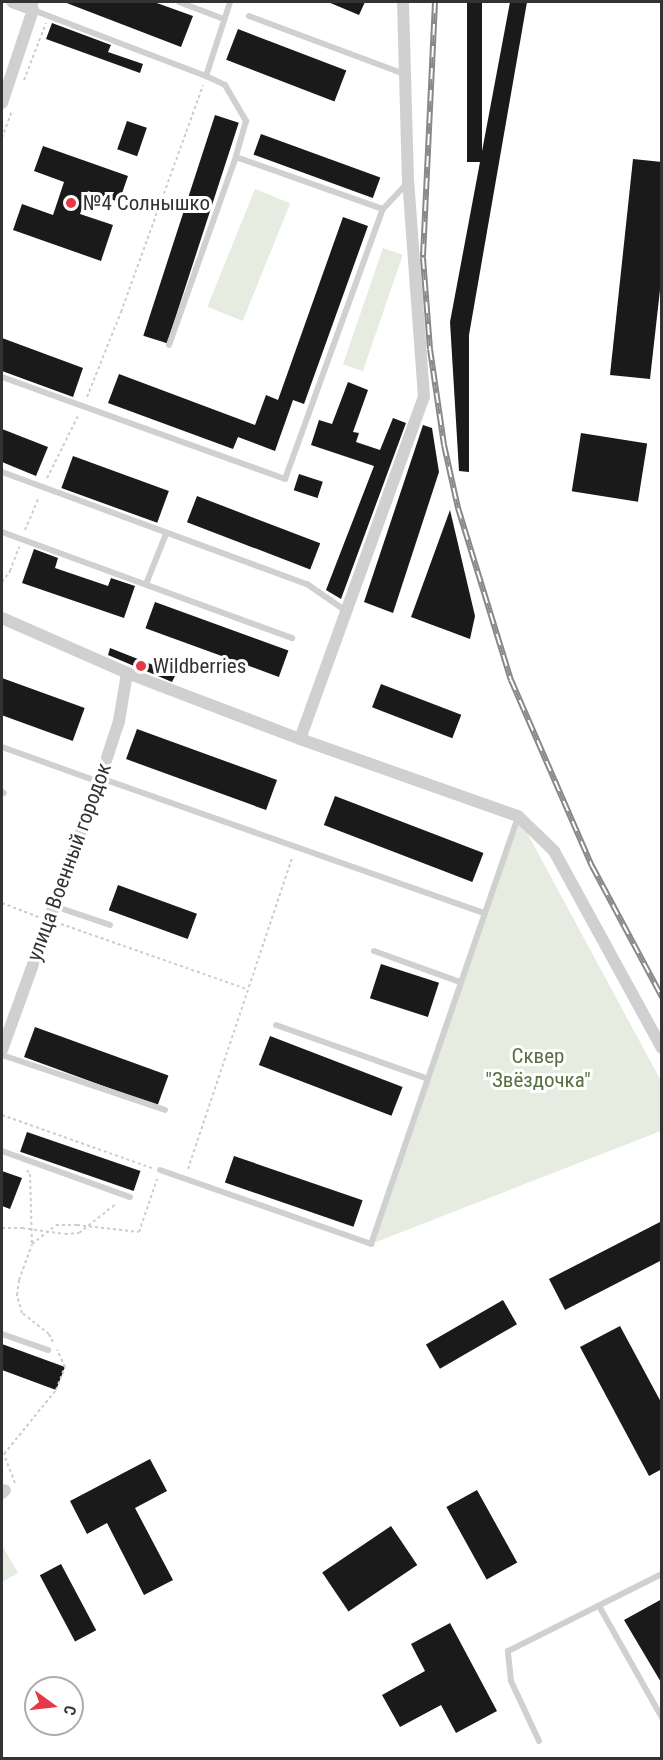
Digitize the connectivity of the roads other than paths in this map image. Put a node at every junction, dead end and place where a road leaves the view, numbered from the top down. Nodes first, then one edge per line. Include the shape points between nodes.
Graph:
1 (12, 2) edge
2 (179, 2) edge
3 (230, 2) edge
4 (403, 2) edge
5 (34, 6) edge
6 (249, 16) dead end
7 (224, 19) junction
8 (405, 74) junction
9 (206, 76) junction
10 (2, 103) edge
11 (236, 157) junction
12 (408, 181) junction
13 (383, 209) junction
14 (169, 345) dead end
15 (2, 377) edge
16 (2, 472) edge
17 (2, 532) edge
18 (166, 534) junction
19 (146, 584) junction
20 (346, 611) junction
21 (2, 618) edge
22 (292, 638) dead end
23 (127, 673) junction
24 (300, 738) junction
25 (2, 747) edge
26 (99, 782) junction
27 (518, 816) junction
28 (54, 906) junction
29 (483, 913) junction
30 (110, 925) dead end
31 (374, 951) dead end
32 (460, 982) junction
33 (276, 1025) dead end
34 (662, 1048) edge
35 (2, 1050) edge
36 (2, 1055) edge
37 (426, 1078) junction
38 (165, 1110) dead end
39 (2, 1151) edge
40 (160, 1170) road end
41 (130, 1197) road end
42 (2, 1334) edge
43 (48, 1350) dead end
44 (662, 1574) edge
45 (599, 1606) junction
46 (662, 1718) edge
47 (539, 1741) dead end

1 - 5 street
2 - 7 lane
3 - 7 lane
4 - 8 street
5 - 9 lane via 49,16
5 - 10 street
6 - 8 lane
7 - 9 lane
8 - 12 street
9 - 11 lane via 225,85 246,121
11 - 13 lane
11 - 14 lane
12 - 13 lane
12 - 20 street via 424,398
13 - 15 lane via 285,479
16 - 18 lane
17 - 19 lane
18 - 19 lane
18 - 20 lane via 307,584
19 - 22 lane
20 - 24 street
21 - 23 street
23 - 24 street
23 - 26 street, улица Военный городок via 119,721
24 - 27 street
25 - 26 lane
26 - 28 street, улица Военный городок
26 - 29 lane via 109,781
27 - 29 lane
27 - 34 street via 554,851
28 - 30 lane
28 - 35 street, улица Военный городок
29 - 32 lane
31 - 32 lane
32 - 37 lane
33 - 37 lane
36 - 38 lane
37 - 40 lane via 371,1244
39 - 41 lane
42 - 43 lane
44 - 45 lane
45 - 46 lane
45 - 47 lane via 508,1651 511,1681

